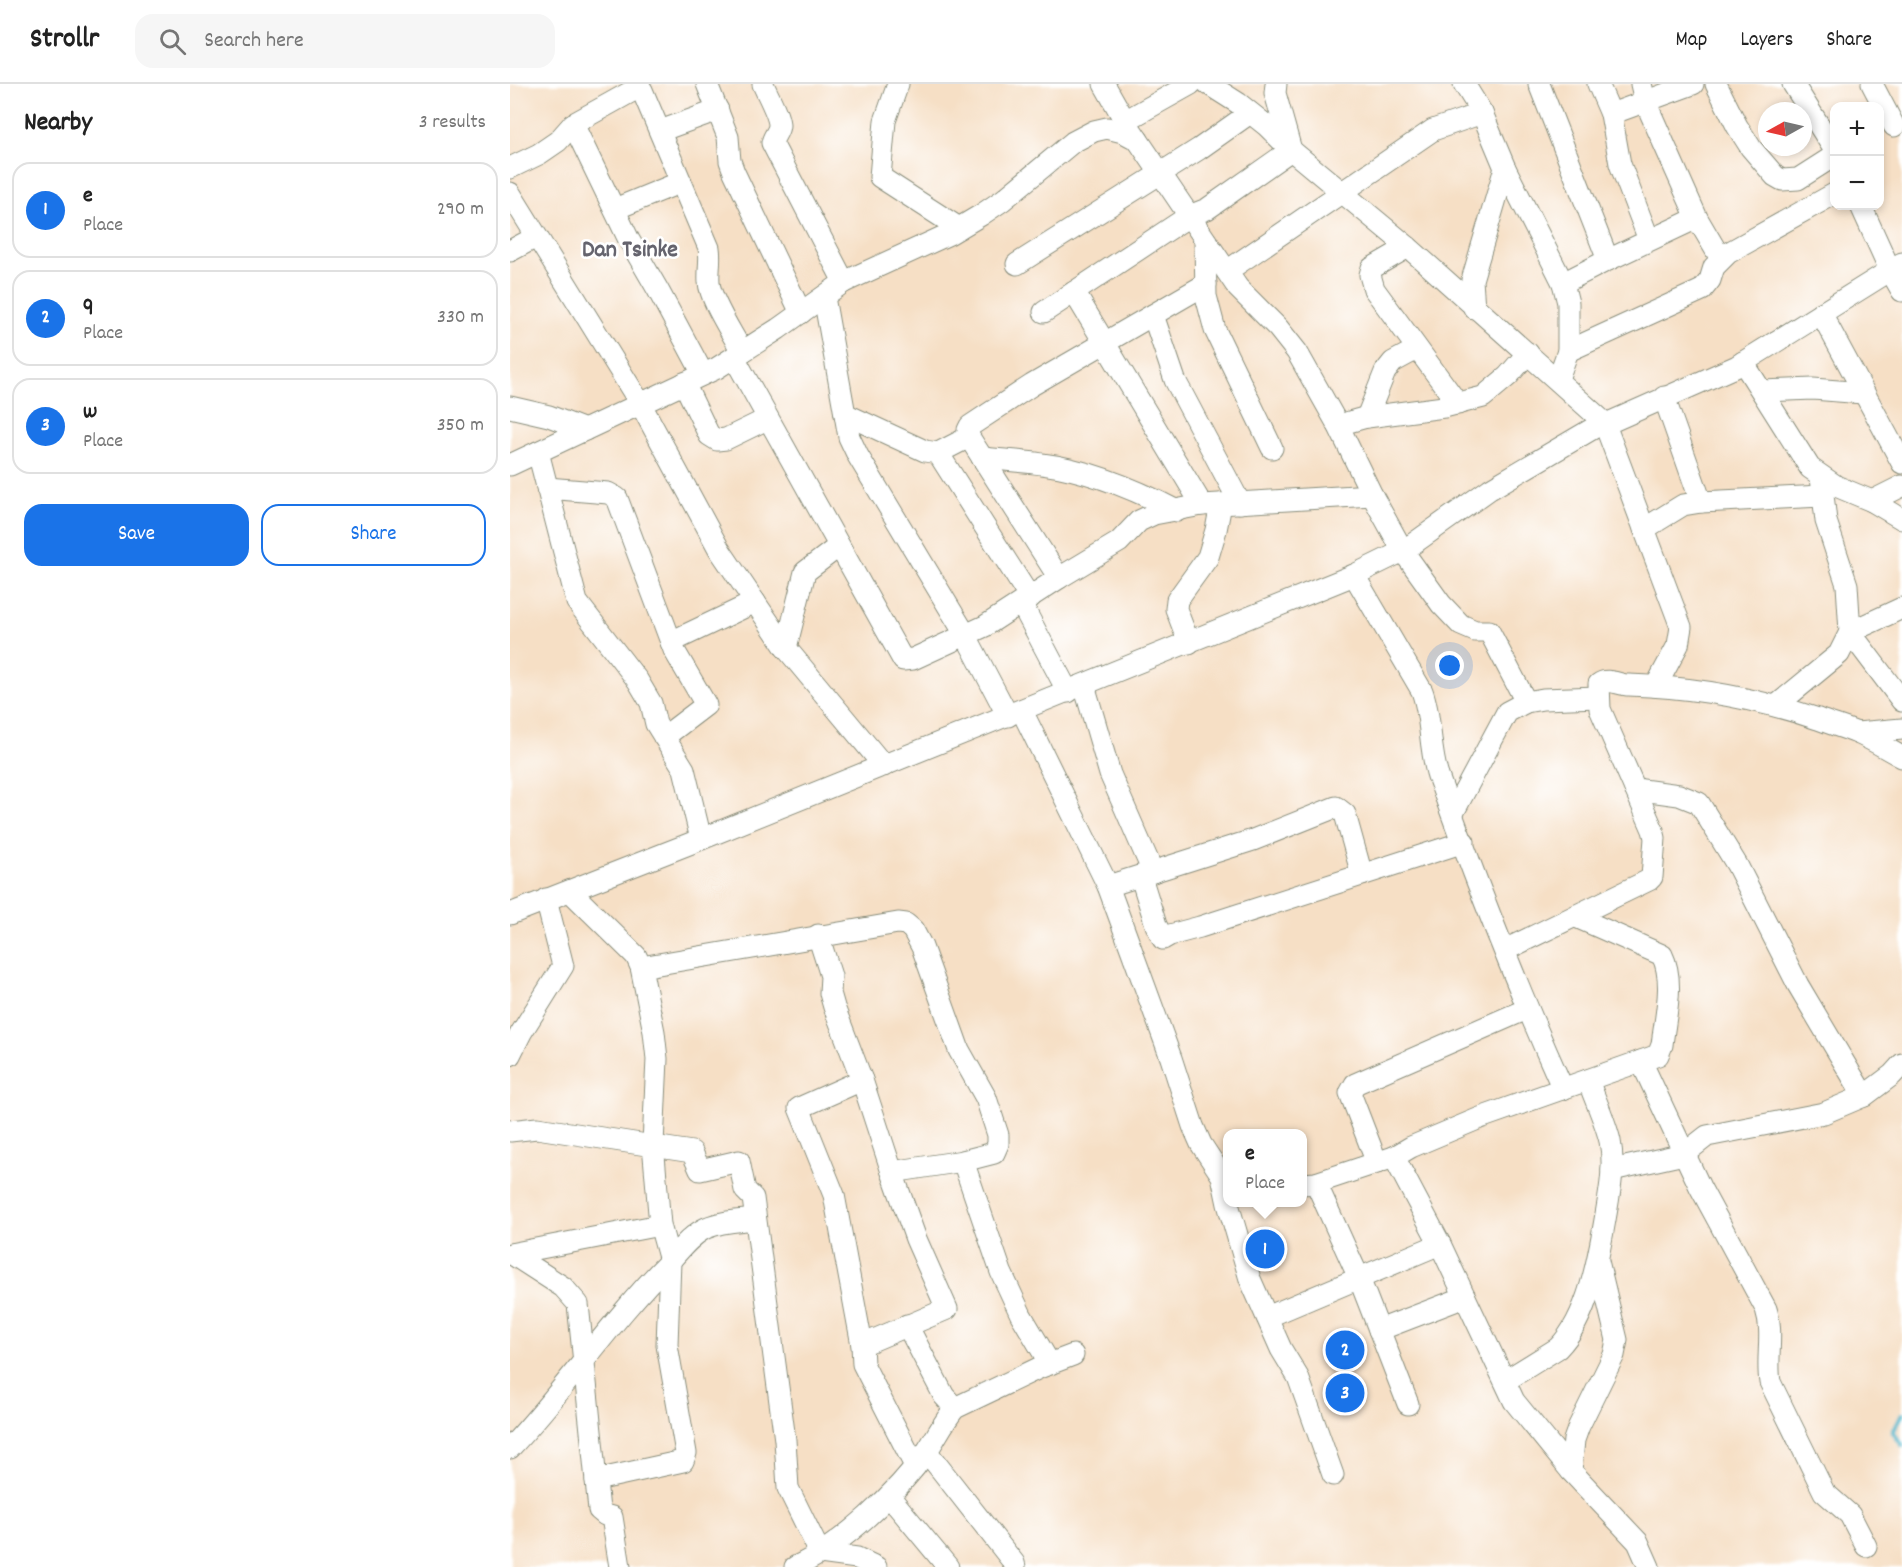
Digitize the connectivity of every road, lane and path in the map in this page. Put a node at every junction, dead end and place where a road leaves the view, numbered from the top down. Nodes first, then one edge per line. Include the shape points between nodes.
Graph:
1 (707, 84) edge
2 (763, 84) edge
3 (898, 84) edge
4 (1104, 84) edge
5 (1191, 84) edge
6 (1208, 84) edge
7 (1276, 84) edge
8 (1464, 84) edge
9 (1539, 84) edge
10 (1598, 84) edge
11 (1693, 84) edge
12 (1716, 84) edge
13 (1793, 84) edge
14 (1872, 84) edge
15 (1643, 93) edge
16 (718, 110) junction
17 (1250, 112) junction
18 (1482, 113) junction
19 (1611, 114) junction
20 (1125, 122) junction
21 (573, 124) junction
22 (1892, 126) edge
23 (660, 131) junction
24 (1139, 141) junction
25 (1830, 143) edge
26 (1291, 150) junction
27 (1830, 159) edge
28 (510, 168) edge
29 (1505, 168) junction
30 (1160, 173) junction
31 (681, 182) junction
32 (1341, 192) junction
33 (510, 193) edge
34 (1830, 196) edge
35 (615, 209) junction
36 (1863, 210) edge
37 (1189, 216) junction
38 (1697, 218) junction
39 (959, 228) junction
40 (536, 237) junction
41 (1205, 240) junction
42 (1649, 240) junction
43 (1408, 247) junction
44 (510, 251) edge
45 (1720, 259) junction
46 (1608, 260) junction
47 (1017, 264) dead end
48 (1896, 267) edge
49 (1227, 271) junction
50 (844, 282) junction
51 (1563, 283) junction
52 (1206, 284) junction
53 (1902, 291) edge
54 (1074, 292) junction
55 (824, 297) junction
56 (1474, 308) junction
57 (1044, 312) dead end
58 (801, 313) junction
59 (1821, 313) junction
60 (1153, 315) junction
61 (1104, 342) junction
62 (1418, 348) junction
63 (1568, 351) junction
64 (1528, 353) junction
65 (738, 354) junction
66 (1743, 362) junction
67 (693, 378) junction
68 (1558, 379) junction
69 (1762, 391) junction
70 (1863, 393) junction
71 (1664, 397) junction
72 (640, 403) junction
73 (1458, 404) junction
74 (510, 407) edge
75 (845, 414) junction
76 (1367, 417) junction
77 (767, 419) junction
78 (1605, 423) junction
79 (1338, 425) junction
80 (585, 430) junction
81 (969, 437) junction
82 (1272, 448) dead end
83 (538, 452) junction
84 (938, 453) junction
85 (982, 458) junction
86 (1902, 463) edge
87 (510, 465) edge
88 (1902, 486) edge
89 (1822, 487) junction
90 (547, 488) junction
91 (1372, 495) junction
92 (1872, 501) junction
93 (1701, 502) junction
94 (1221, 504) junction
95 (1177, 511) junction
96 (1902, 519) edge
97 (1644, 529) junction
98 (839, 546) junction
99 (1403, 551) junction
100 (1354, 576) junction
101 (1059, 578) junction
102 (1025, 601) junction
103 (755, 602) junction
104 (1902, 608) edge
105 (1850, 632) junction
106 (965, 634) junction
107 (671, 642) junction
108 (1189, 643) junction
109 (786, 648) junction
110 (1656, 686) junction
111 (1076, 689) junction
112 (1598, 697) junction
113 (1902, 701) edge
114 (1526, 702) junction
115 (1777, 705) junction
116 (1015, 714) junction
117 (1902, 729) edge
118 (1857, 733) junction
119 (664, 737) junction
120 (1902, 758) edge
121 (884, 766) junction
122 (1635, 789) junction
123 (1453, 813) junction
124 (698, 841) junction
125 (1464, 842) junction
126 (1147, 874) junction
127 (1362, 875) junction
128 (1108, 886) junction
129 (570, 891) junction
130 (546, 899) junction
131 (510, 914) edge
132 (1576, 917) junction
133 (818, 935) junction
134 (1505, 950) junction
135 (642, 967) junction
136 (1527, 1009) junction
137 (510, 1055) edge
138 (1641, 1061) junction
139 (1902, 1064) edge
140 (862, 1080) junction
141 (1588, 1080) junction
142 (1563, 1089) junction
143 (1864, 1096) junction
144 (510, 1131) edge
145 (653, 1144) junction
146 (1684, 1154) junction
147 (1386, 1160) junction
148 (963, 1161) junction
149 (1612, 1170) junction
150 (892, 1173) junction
151 (1223, 1179) edge
152 (1309, 1183) edge
153 (1228, 1207) edge
154 (756, 1219) junction
155 (660, 1225) junction
156 (1440, 1244) junction
157 (511, 1254) edge
158 (670, 1260) junction
159 (1598, 1260) junction
160 (1359, 1278) junction
161 (1465, 1297) junction
162 (1267, 1317) junction
163 (907, 1325) junction
164 (1379, 1330) junction
165 (862, 1345) junction
166 (1073, 1355) dead end
167 (585, 1361) junction
168 (1050, 1364) junction
169 (1504, 1381) junction
170 (1408, 1404) dead end
171 (955, 1408) junction
172 (510, 1448) edge
173 (921, 1459) junction
174 (1571, 1471) junction
175 (1333, 1475) dead end
176 (596, 1480) junction
177 (889, 1496) junction
178 (1866, 1546) dead end
179 (820, 1553) junction
180 (620, 1567) edge
181 (795, 1567) edge
182 (876, 1567) edge
183 (948, 1567) edge
184 (1015, 1567) edge
185 (1649, 1567) edge

1 - 16 street
2 - 50 street via 778,120 772,143
3 - 39 street via 885,121 880,177
4 - 20 street
5 - 20 street
6 - 17 street
7 - 26 street
8 - 18 street
9 - 46 street
10 - 19 street
11 - 15 street
12 - 27 street via 1751,148 1775,176 1782,180 1798,179
13 - 25 street
14 - 22 street
15 - 19 street
15 - 38 street
16 - 23 street
16 - 58 street via 734,172
17 - 26 street
17 - 30 street
18 - 29 street
18 - 32 street via 1433,130
19 - 42 street via 1620,164
20 - 24 street
21 - 23 street via 639,88
21 - 28 street via 558,141
21 - 35 street
23 - 31 street
24 - 30 street
24 - 39 street via 1107,128 1094,131 1073,142 1003,200
26 - 32 street
26 - 37 street via 1206,209
29 - 51 street
29 - 56 street via 1472,280
30 - 37 street
30 - 47 street
31 - 35 street
31 - 65 street via 709,248 712,294
32 - 43 street
32 - 49 street
33 - 40 street
34 - 45 street
35 - 67 street via 658,290
36 - 48 street
37 - 41 street
37 - 54 street
38 - 42 street
38 - 45 street
39 - 50 street
40 - 44 street
40 - 72 street
41 - 49 street
41 - 52 street
42 - 46 street
43 - 56 street
43 - 62 street via 1371,268 1370,275 1374,289
45 - 63 street via 1702,290
46 - 51 street
48 - 53 street
48 - 59 street
49 - 79 street via 1297,352
50 - 55 street
51 - 63 street via 1568,303
52 - 60 street
52 - 82 street via 1215,330
54 - 57 street
54 - 61 street
55 - 58 street
55 - 75 street
56 - 64 street
58 - 65 street
59 - 66 street
59 - 70 street
60 - 61 street
60 - 94 street
61 - 81 street via 970,426
61 - 94 street
62 - 73 street
62 - 76 street via 1385,372
63 - 68 street
64 - 68 street
64 - 73 street via 1483,397
65 - 67 street
65 - 77 street
66 - 69 street
66 - 71 street
67 - 72 street
67 - 77 street via 709,435 717,440 726,440
68 - 78 street
69 - 70 street via 1813,389
69 - 89 street
70 - 86 street
71 - 78 street
71 - 93 street
72 - 80 street
72 - 103 street via 719,549
73 - 76 street
74 - 80 street
75 - 84 street via 925,451
75 - 106 street via 858,456
76 - 79 street
77 - 98 street
78 - 97 street
78 - 99 street via 1490,489
79 - 91 street
80 - 83 street
81 - 84 street
81 - 85 street
83 - 87 street
83 - 90 street
84 - 102 street
85 - 95 street via 1044,464 1088,474 1136,490
85 - 101 street
88 - 92 street
89 - 92 street via 1836,486
89 - 93 street
89 - 105 street via 1826,521 1847,585
90 - 107 street via 617,498
90 - 119 street via 577,602 638,681
91 - 94 street
91 - 99 street
92 - 96 street
93 - 97 street via 1683,505
94 - 95 street
94 - 108 street via 1208,557 1177,600 1176,609
95 - 101 street via 1139,520 1119,542
97 - 110 street via 1681,627 1678,645
98 - 106 street via 903,660
98 - 109 street via 805,572
99 - 100 street
99 - 114 street via 1461,625 1489,631
100 - 108 street
100 - 123 street via 1422,691 1437,773
101 - 102 street
102 - 106 street
102 - 111 street
103 - 107 street
103 - 109 street
104 - 105 street
105 - 113 street
105 - 115 street via 1839,654
106 - 116 street
107 - 119 street via 706,705
108 - 111 street
109 - 121 street
110 - 112 street via 1604,680 1599,684
110 - 115 street
111 - 116 street
111 - 126 street
112 - 114 street
112 - 122 street
114 - 123 street via 1507,712
115 - 118 street
116 - 121 street
116 - 128 street
117 - 118 street
118 - 120 street
119 - 124 street via 684,768
121 - 124 street
122 - 132 street via 1655,838 1652,877
122 - 143 street via 1679,795 1699,803
123 - 125 street
124 - 129 street
125 - 127 street
125 - 134 street
126 - 127 street via 1253,840 1336,807 1345,814
126 - 127 street via 1156,925 1163,939
126 - 128 street
128 - 151 street via 1193,1126
129 - 130 street
129 - 135 street via 636,956
130 - 131 street
130 - 137 street via 563,966
132 - 134 street
132 - 138 street via 1662,955 1669,980 1661,1052
133 - 135 street
133 - 140 street via 831,976 834,1007
133 - 148 street via 898,922 913,930 959,1050 986,1098 998,1135 994,1153
134 - 136 street
135 - 145 street via 657,1059
136 - 142 street
136 - 147 street via 1355,1084 1350,1093
138 - 141 street
138 - 146 street
139 - 143 street
140 - 150 street
140 - 165 street via 799,1108 834,1195
141 - 142 street
141 - 149 street via 1610,1142
142 - 147 street via 1480,1118
143 - 146 street via 1808,1117 1707,1136
144 - 145 street via 537,1128
145 - 154 street via 692,1152 700,1170 739,1161 745,1190 753,1198
145 - 155 street
146 - 149 street
146 - 178 street via 1766,1309 1770,1382 1824,1492 1850,1515
147 - 152 street
147 - 156 street
148 - 150 street
148 - 168 street via 1001,1272
149 - 159 street
150 - 163 street via 947,1309
152 - 160 street
153 - 162 street
154 - 158 street via 704,1229
154 - 179 street via 788,1488
155 - 157 street
155 - 158 street
156 - 160 street
156 - 161 street
157 - 167 street via 573,1296 578,1304
158 - 167 street
158 - 176 street via 667,1345 686,1458
159 - 169 street via 1594,1279 1566,1340
159 - 174 street via 1617,1340 1614,1355 1574,1440
160 - 162 street
160 - 164 street
161 - 164 street
161 - 169 street
162 - 175 street via 1298,1377
163 - 165 street
163 - 171 street via 944,1396
164 - 170 street
165 - 173 street via 863,1364
166 - 168 street
167 - 172 street
167 - 176 street
168 - 171 street
169 - 174 street via 1525,1417
171 - 173 street
173 - 177 street
173 - 184 street
174 - 185 street via 1638,1542
176 - 180 street via 599,1509 612,1518
177 - 179 street
177 - 183 street
179 - 181 street
179 - 182 street via 857,1558

